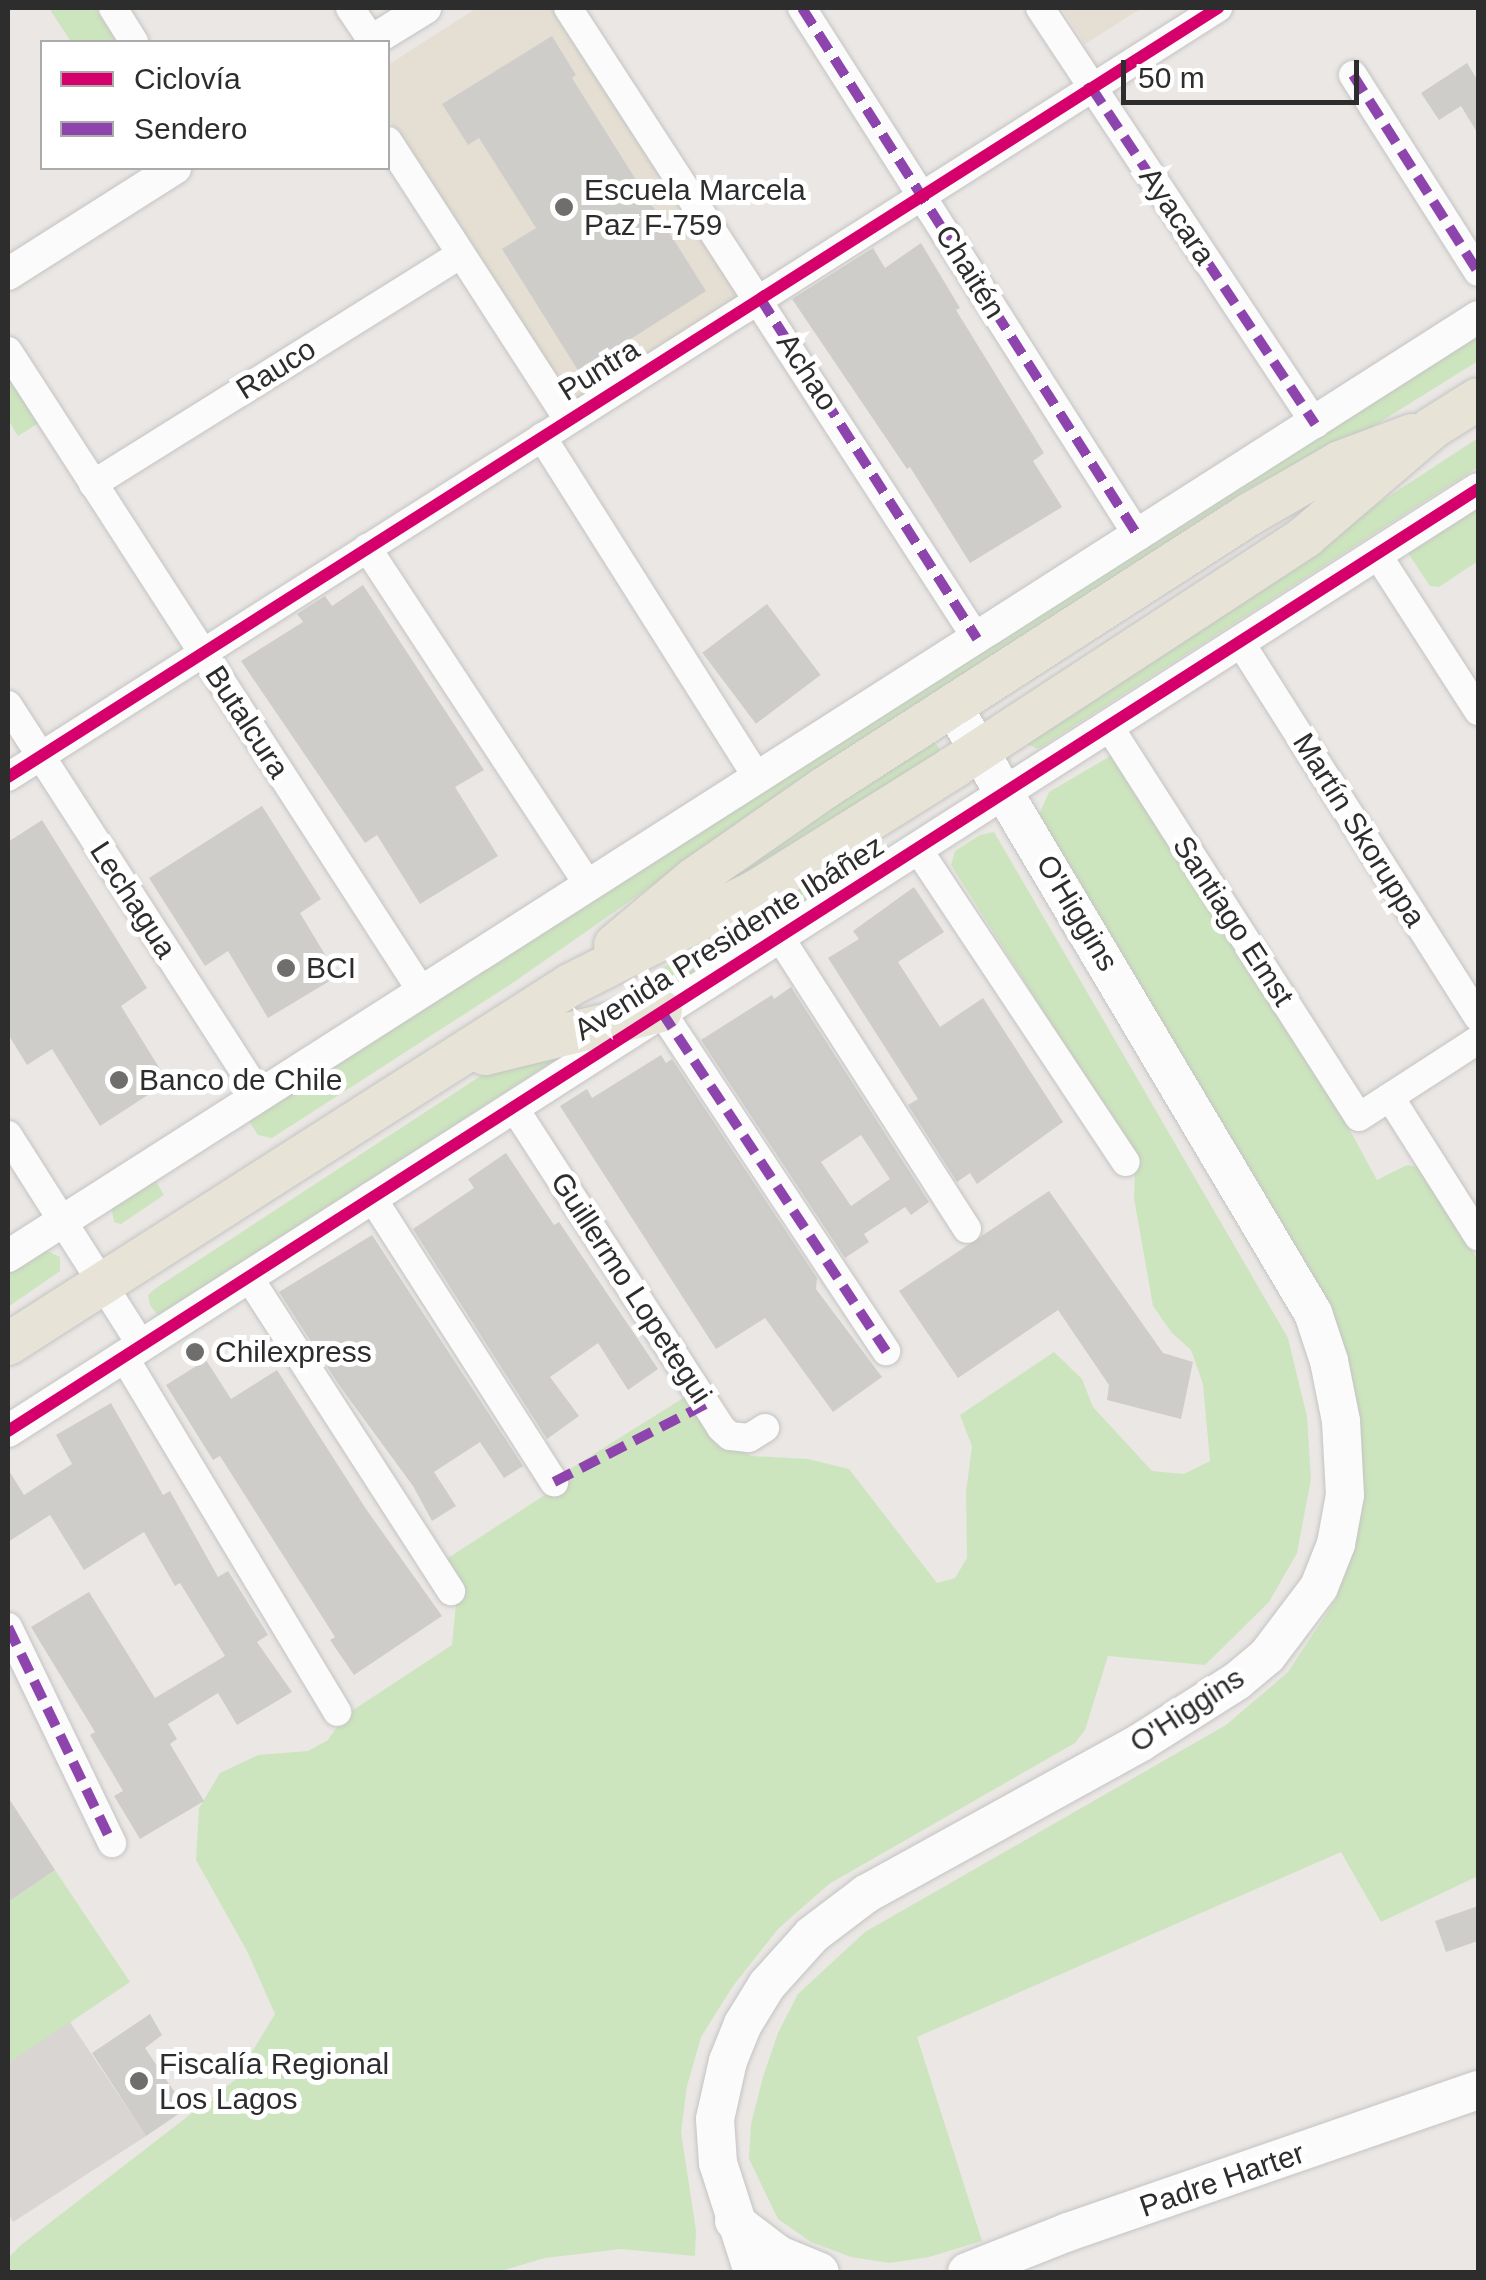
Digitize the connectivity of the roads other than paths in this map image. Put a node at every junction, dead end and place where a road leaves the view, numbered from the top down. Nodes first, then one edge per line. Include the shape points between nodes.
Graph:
1 (113, 8) edge
2 (350, 8) edge
3 (425, 8) edge
4 (568, 8) edge
5 (802, 8) edge
6 (1040, 8) edge
7 (1218, 8) edge
8 (133, 40) edge
9 (370, 40) edge
10 (374, 40) edge
11 (1353, 75) dead end
12 (1091, 87) junction
13 (390, 144) edge
14 (172, 170) edge
15 (921, 195) junction
16 (460, 255) junction
17 (1478, 272) edge
18 (8, 274) edge
19 (760, 298) junction
20 (1478, 318) edge
21 (8, 351) edge
22 (1478, 398) edge
23 (568, 419) junction
24 (1315, 424) junction
25 (1432, 428) junction
26 (542, 436) junction
27 (93, 484) junction
28 (1478, 490) edge
29 (1138, 536) junction
30 (367, 548) junction
31 (1377, 554) junction
32 (977, 639) junction
33 (1240, 642) junction
34 (202, 653) junction
35 (8, 706) edge
36 (952, 707) junction
37 (1478, 712) edge
38 (1108, 726) junction
39 (979, 750) junction
40 (40, 756) junction
41 (8, 777) edge
42 (758, 779) junction
43 (1005, 792) junction
44 (917, 848) junction
45 (589, 886) junction
46 (779, 936) junction
47 (570, 986) junction
48 (422, 992) junction
49 (662, 1011) junction
50 (1478, 1017) edge
51 (1478, 1040) edge
52 (446, 1064) junction
53 (259, 1095) junction
54 (1390, 1098) junction
55 (513, 1106) junction
56 (8, 1135) edge
57 (1126, 1162) dead end
58 (371, 1196) junction
59 (62, 1220) junction
60 (967, 1229) dead end
61 (1478, 1236) edge
62 (8, 1256) edge
63 (248, 1276) junction
64 (102, 1284) junction
65 (8, 1344) edge
66 (886, 1351) dead end
67 (133, 1352) junction
68 (765, 1428) dead end
69 (8, 1431) edge
70 (554, 1482) dead end
71 (451, 1591) dead end
72 (8, 1627) edge
73 (337, 1712) dead end
74 (112, 1843) dead end
75 (1478, 2090) edge
76 (734, 2220) junction
77 (736, 2272) edge
78 (753, 2272) edge
79 (820, 2272) edge
80 (968, 2272) edge

1 - 8 street
2 - 9 street
3 - 10 street
4 - 19 street, Achao
5 - 15 street, Chaitén
6 - 12 street, Ayacara
7 - 12 street, Puntra
11 - 17 street
12 - 15 street, Puntra
12 - 24 street, Ayacara
13 - 16 street
14 - 18 street
15 - 19 street, Puntra
15 - 29 street, Chaitén
16 - 23 street
16 - 27 street, Rauco
19 - 23 street, Puntra
19 - 32 street, Achao
20 - 24 street
21 - 27 street, Butalcura
22 - 25 main road, Avenida Presidente Ibáñez
23 - 26 street, Puntra
24 - 29 street
25 - 36 main road, Avenida Presidente Ibáñez via 1312,478
25 - 39 main road, Avenida Presidente Ibáñez via 1306,537
26 - 30 street, Puntra
26 - 42 street
27 - 34 street, Butalcura
28 - 31 street, Avenida Presidente Ibáñez
29 - 32 street
30 - 34 street, Puntra
30 - 45 street
31 - 33 street, Avenida Presidente Ibáñez
31 - 37 street
32 - 42 street
33 - 38 street, Avenida Presidente Ibáñez
33 - 50 street, Martín Skoruppa
34 - 40 street, Puntra
34 - 48 street, Butalcura
35 - 40 street, Lechagua
36 - 39 main road, O'Higgins
36 - 47 main road, Avenida Presidente Ibáñez via 719,860
38 - 43 street, Avenida Presidente Ibáñez
38 - 54 street, Santiago Emst via 1359,1118
39 - 43 main road, O'Higgins
39 - 47 main road, Avenida Presidente Ibáñez via 758,890
40 - 41 street, Puntra
40 - 53 street, Lechagua
42 - 45 street
43 - 44 street, Avenida Presidente Ibáñez
43 - 76 main road, O'Higgins via 1313,1313 1330,1361 1345,1448 1341,1523 1306,1607 1237,1682 866,1894 792,1955 742,2024 720,2094 714,2142
44 - 46 street, Avenida Presidente Ibáñez
44 - 57 street
45 - 48 street
46 - 49 street, Avenida Presidente Ibáñez
46 - 60 street
47 - 52 main road, Avenida Presidente Ibáñez
48 - 53 street
49 - 52 main road
49 - 55 street, Avenida Presidente Ibáñez
49 - 66 street
51 - 54 street
52 - 64 main road, Avenida Presidente Ibáñez
53 - 59 street
54 - 61 street
55 - 58 street, Avenida Presidente Ibáñez
55 - 68 street, Guillermo Lopetegui via 721,1428 749,1438
56 - 59 street
58 - 63 street, Avenida Presidente Ibáñez
58 - 70 street
59 - 62 street
59 - 64 street
63 - 67 street, Avenida Presidente Ibáñez
63 - 71 street
64 - 65 main road, Avenida Presidente Ibáñez
64 - 67 street
67 - 69 street, Avenida Presidente Ibáñez
67 - 73 street
72 - 74 street
75 - 80 main road, Padre Harter
76 - 77 main road
76 - 78 main road, O'Higgins
76 - 79 main road via 779,2255

